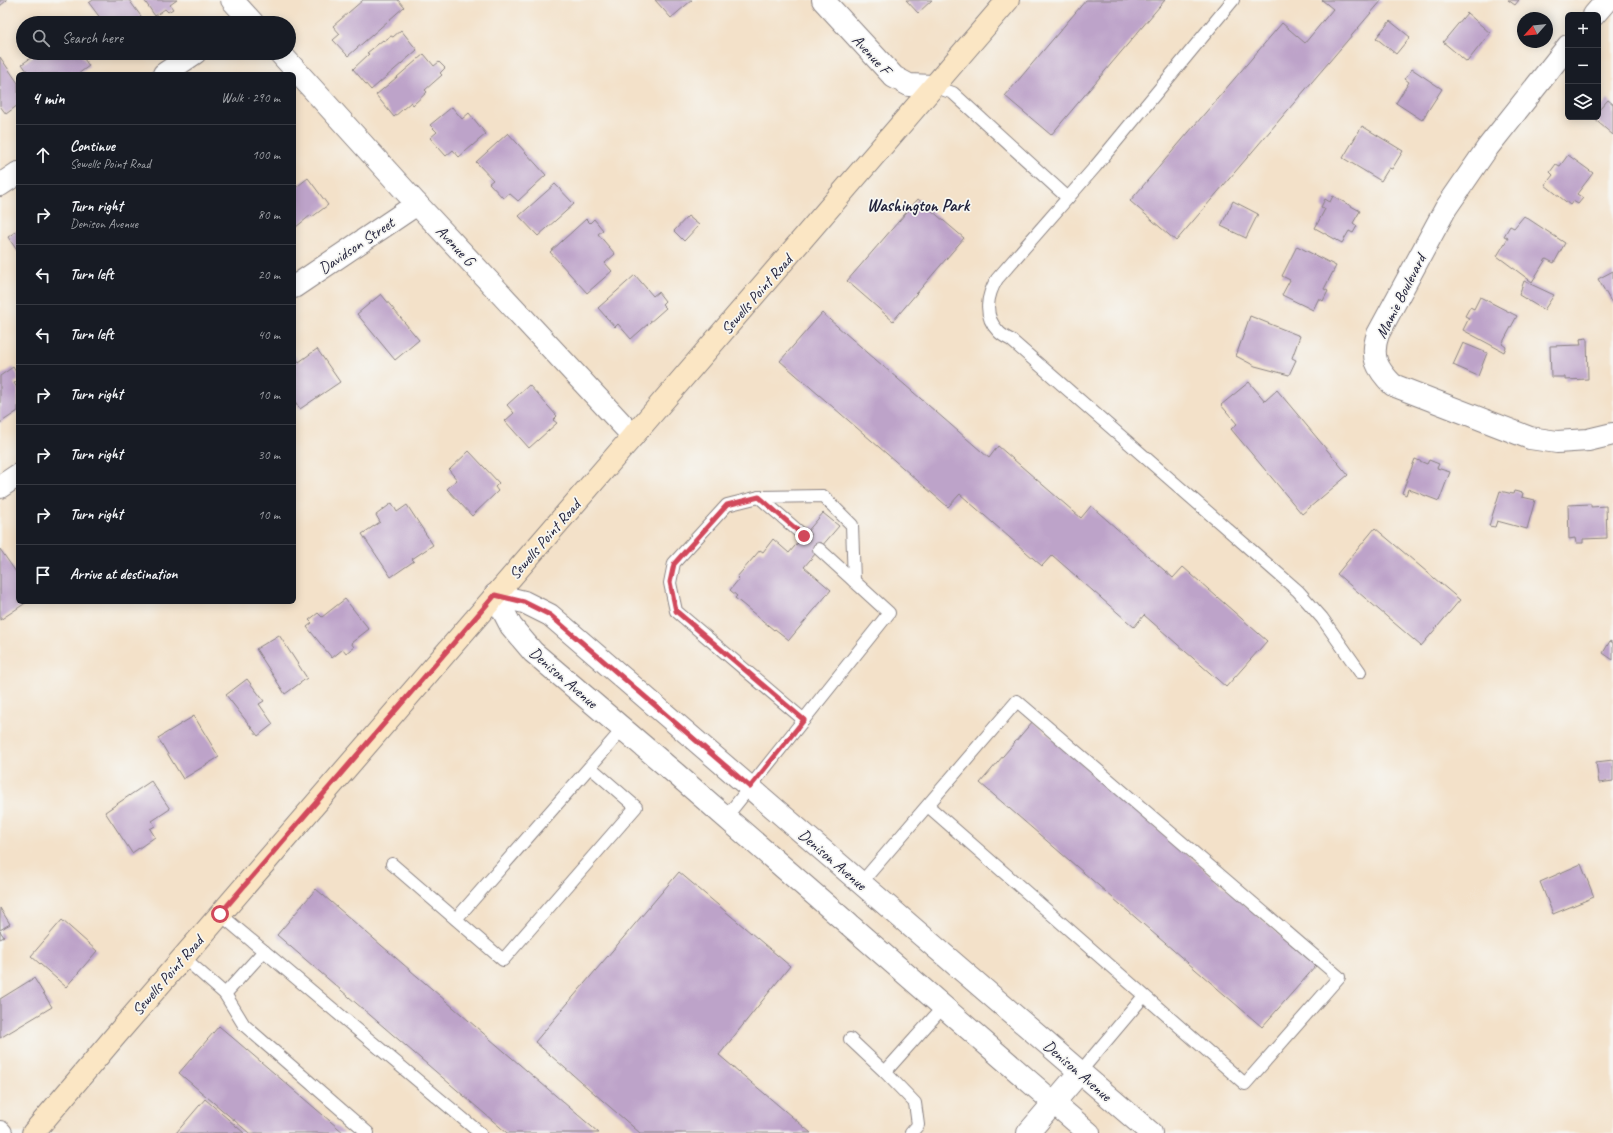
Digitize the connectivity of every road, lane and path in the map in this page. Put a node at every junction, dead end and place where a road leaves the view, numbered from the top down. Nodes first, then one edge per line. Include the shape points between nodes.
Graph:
1 (232, 0) edge
2 (823, 0) edge
3 (1008, 0) edge
4 (1233, 0) edge
5 (1607, 0) edge
6 (1597, 12) edge
7 (243, 16) edge
8 (1566, 48) edge
9 (185, 60) edge
10 (286, 60) edge
11 (167, 72) edge
12 (933, 86) junction
13 (16, 174) edge
14 (0, 185) edge
15 (1068, 198) junction
16 (417, 204) junction
17 (296, 286) edge
18 (1613, 434) edge
19 (633, 436) junction
20 (16, 476) edge
21 (0, 487) edge
22 (759, 497) junction
23 (804, 536) dead end
24 (819, 549) dead end
25 (854, 581) junction
26 (495, 595) junction
27 (1360, 672) dead end
28 (804, 720) junction
29 (623, 729) junction
30 (590, 766) junction
31 (750, 787) junction
32 (928, 806) junction
33 (726, 817) junction
34 (392, 864) dead end
35 (861, 883) junction
36 (220, 914) junction
37 (456, 919) junction
38 (264, 951) junction
39 (183, 957) junction
40 (225, 994) junction
41 (1144, 996) junction
42 (944, 1006) junction
43 (850, 1039) dead end
44 (885, 1072) junction
45 (1080, 1072) junction
46 (1054, 1103) junction
47 (33, 1133) edge
48 (368, 1133) edge
49 (480, 1133) edge
50 (911, 1133) edge
51 (1028, 1133) edge
52 (1089, 1133) edge
53 (1151, 1133) edge

1 - 7 street
2 - 12 street, Avenue F via 894,77 909,85
3 - 12 main road, Sewells Point Road
4 - 15 lane
5 - 6 street
8 - 18 street, Mamie Boulevard via 1497,135 1442,215 1378,334 1375,358 1381,373 1393,384 1530,438 1557,442 1588,440
9 - 11 street
10 - 16 street, Avenue G
12 - 15 lane via 953,93
12 - 19 main road, Sewells Point Road
13 - 14 street
15 - 27 lane via 990,290 988,306 991,321 998,331 1298,591 1322,618
16 - 17 street, Davidson Street
16 - 19 street, Avenue G
19 - 26 main road, Sewells Point Road
20 - 21 street
22 - 23 lane
22 - 25 lane via 823,496 852,525
22 - 28 lane via 727,505 674,564 670,582 676,611
24 - 25 lane
25 - 28 lane via 890,613
26 - 29 street, Denison Avenue via 511,626 533,652
26 - 31 street, Denison Avenue via 524,602 550,615
26 - 36 main road, Sewells Point Road
28 - 31 lane
29 - 30 lane
29 - 33 street, Denison Avenue
30 - 37 lane
30 - 37 lane via 636,807 503,960
31 - 33 lane
31 - 35 street, Denison Avenue
32 - 35 lane
32 - 41 lane
32 - 41 lane via 1018,701 1339,977 1245,1084
33 - 42 street, Denison Avenue
34 - 37 lane
35 - 45 street, Denison Avenue
36 - 38 lane
36 - 39 main road, Sewells Point Road
38 - 40 lane
38 - 49 lane
39 - 40 lane
39 - 47 main road, Sewells Point Road
40 - 48 lane via 244,1025
41 - 45 lane
42 - 44 lane
42 - 46 street, Denison Avenue
43 - 44 lane
44 - 50 lane via 915,1103 918,1125
45 - 46 street
45 - 53 street, Denison Avenue
46 - 51 street
46 - 52 street, Denison Avenue

